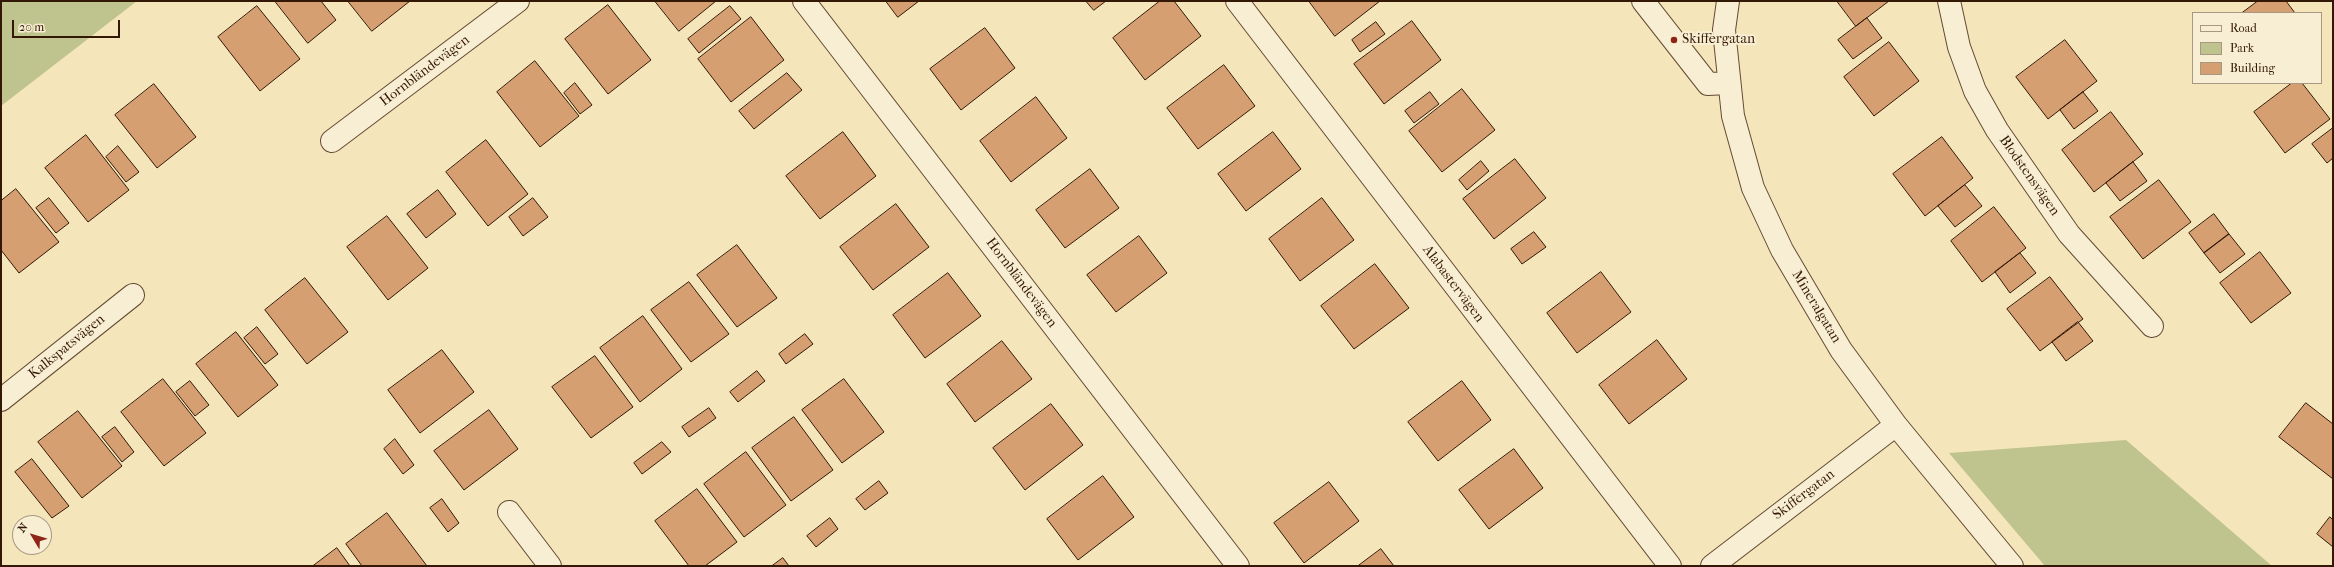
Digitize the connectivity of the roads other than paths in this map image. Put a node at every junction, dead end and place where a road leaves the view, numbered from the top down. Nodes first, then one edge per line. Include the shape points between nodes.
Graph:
1 (518, 1) edge
2 (804, 1) edge
3 (1237, 1) edge
4 (1643, 1) edge
5 (1728, 1) edge
6 (1949, 1) edge
7 (1728, 83) junction
8 (332, 141) dead end
9 (132, 295) dead end
10 (2152, 326) dead end
11 (1, 400) edge
12 (1896, 425) junction
13 (509, 512) dead end
14 (550, 566) edge
15 (1238, 566) edge
16 (1670, 566) edge
17 (1712, 566) edge
18 (2012, 566) edge

1 - 8 street, Hornbländevägen
2 - 15 street, Hornbländevägen
3 - 16 street, Alabastervägen
4 - 7 street via 1708,84
5 - 7 street, Mineralgatan via 1724,30
6 - 10 street, Blodstensvägen via 1959,47 1975,91 1997,130 2069,234
7 - 12 street, Mineralgatan via 1733,116 1752,188 1782,250 1841,350
9 - 11 street, Kalkspatsvägen
12 - 17 street, Skiffergatan
12 - 18 street, Mineralgatan
13 - 14 street

